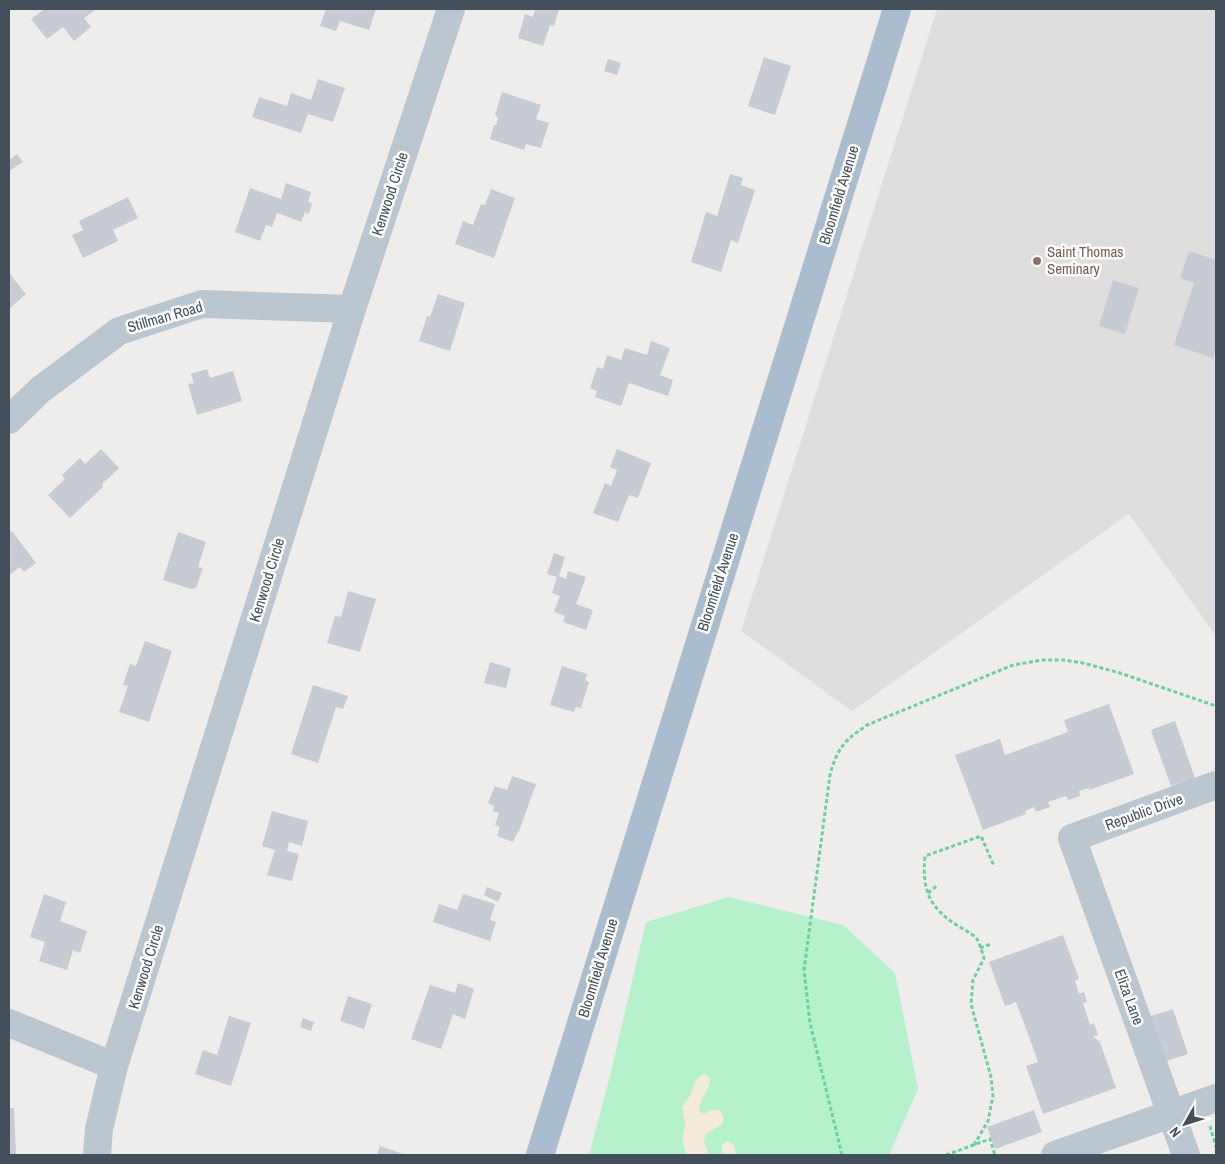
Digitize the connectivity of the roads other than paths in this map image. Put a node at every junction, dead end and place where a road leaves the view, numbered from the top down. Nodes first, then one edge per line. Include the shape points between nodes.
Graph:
1 (451, 9) edge
2 (897, 9) edge
3 (352, 310) junction
4 (9, 420) edge
5 (1216, 785) edge
6 (1072, 838) joint
7 (9, 1023) edge
8 (114, 1066) junction
9 (1212, 1110) edge
10 (1171, 1114) junction
11 (97, 1155) edge
12 (540, 1155) edge
13 (1055, 1155) edge
14 (1186, 1155) edge

1 - 3 street, Kenwood Circle
2 - 12 main road, Bloomfield Avenue
3 - 4 street, Stillman Road via 202,304 119,331 40,390
3 - 8 street, Kenwood Circle
5 - 6 street, Republic Drive
6 - 10 street, Eliza Lane
7 - 8 street
8 - 11 street, Kenwood Circle via 99,1129
9 - 10 street
10 - 13 street
10 - 14 street, Eliza Lane

